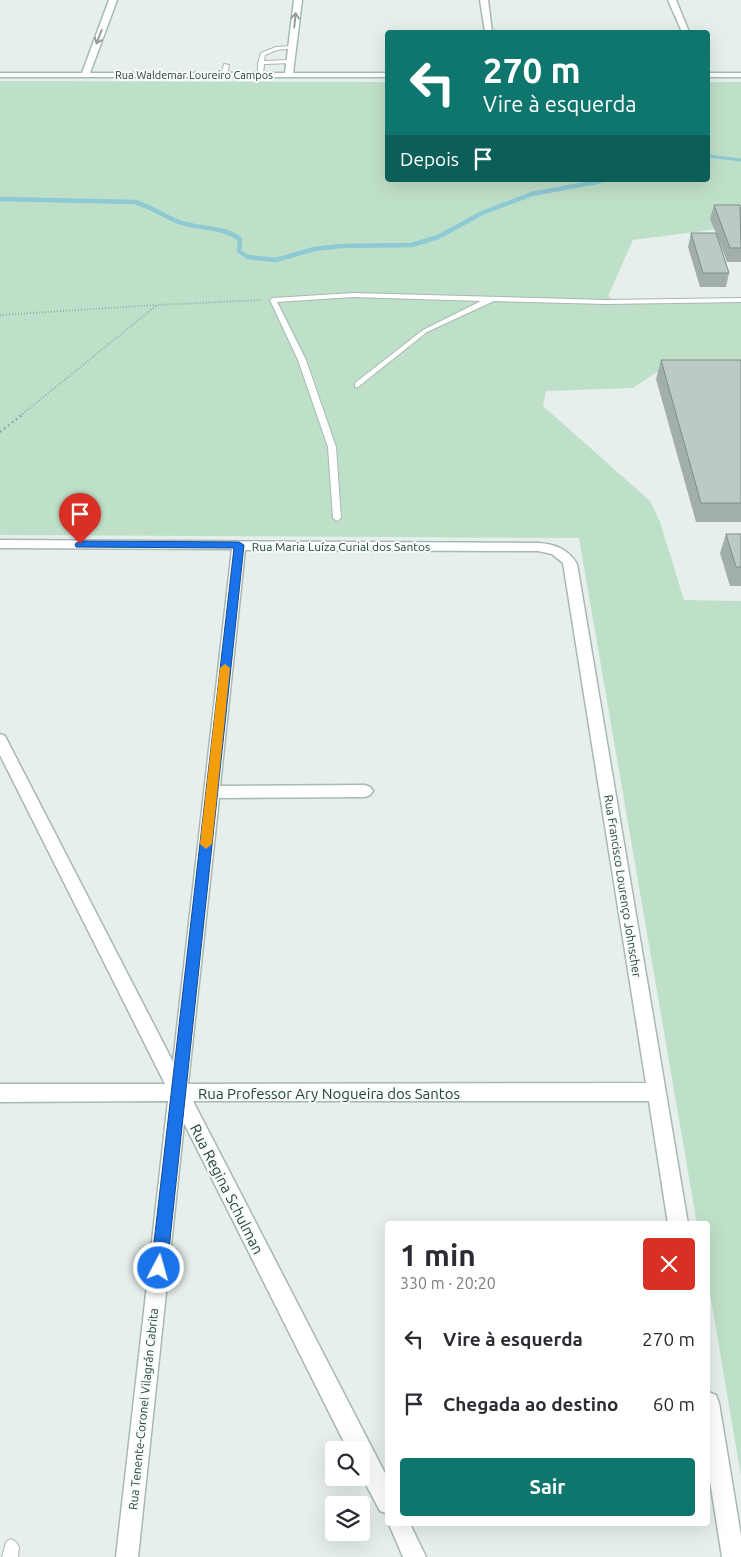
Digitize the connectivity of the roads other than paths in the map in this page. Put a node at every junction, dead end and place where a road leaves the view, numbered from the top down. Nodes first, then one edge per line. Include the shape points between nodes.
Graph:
1 (113, 0) edge
2 (298, 0) edge
3 (484, 0) edge
4 (672, 0) edge
5 (489, 30) edge
6 (685, 30) edge
7 (292, 47) junction
8 (259, 61) junction
9 (291, 62) junction
10 (226, 66) dead end
11 (0, 75) edge
12 (85, 75) junction
13 (224, 75) junction
14 (260, 75) junction
15 (289, 75) junction
16 (385, 75) edge
17 (710, 75) edge
18 (741, 75) edge
19 (493, 299) junction
20 (741, 300) edge
21 (358, 385) dead end
22 (337, 518) dead end
23 (0, 544) edge
24 (239, 545) junction
25 (560, 552) joint
26 (0, 740) edge
27 (365, 791) dead end
28 (211, 792) junction
29 (657, 1092) junction
30 (0, 1093) edge
31 (178, 1094) junction
32 (678, 1221) edge
33 (710, 1416) edge
34 (356, 1441) edge
35 (370, 1468) edge
36 (385, 1497) edge
37 (399, 1526) edge
38 (127, 1557) edge
39 (415, 1557) edge
40 (732, 1557) edge

1 -> 12 street
7 -> 2 street
3 - 5 street
4 - 6 street
7 - 8 lane via 262,54
7 - 9 street
8 - 9 lane
8 - 14 lane
9 - 15 street
10 - 13 lane
11 - 12 street, Rua Waldemar Loureiro Campos
12 - 13 street, Rua Waldemar Loureiro Campos
13 - 14 street, Rua Waldemar Loureiro Campos
14 - 15 street, Rua Waldemar Loureiro Campos
15 - 16 street, Rua Waldemar Loureiro Campos
17 - 18 street
19 - 20 lane via 606,302
19 - 21 lane via 425,331
19 - 22 lane via 353,294 273,300 302,360 332,447
23 - 24 street, Rua Maria Luíza Curial dos Santos
24 - 25 street, Rua Maria Luíza Curial dos Santos via 538,546
24 - 28 street, Rua Tenente-Coronel Vilagrán Cabrita
25 - 29 street, Rua Francisco Lourenço Johnscher via 571,564
26 - 31 street, Rua Regina Schulman
27 - 28 street
28 - 31 street, Rua Tenente-Coronel Vilagrán Cabrita
29 - 31 street, Rua Professor Ary Nogueira dos Santos
29 - 32 street, Rua Francisco Lourenço Johnscher
30 - 31 street, Rua Professor Ary Nogueira dos Santos
31 - 34 street, Rua Regina Schulman
31 - 38 street, Rua Tenente-Coronel Vilagrán Cabrita
33 - 40 street
35 - 36 street, Rua Regina Schulman
37 - 39 street

